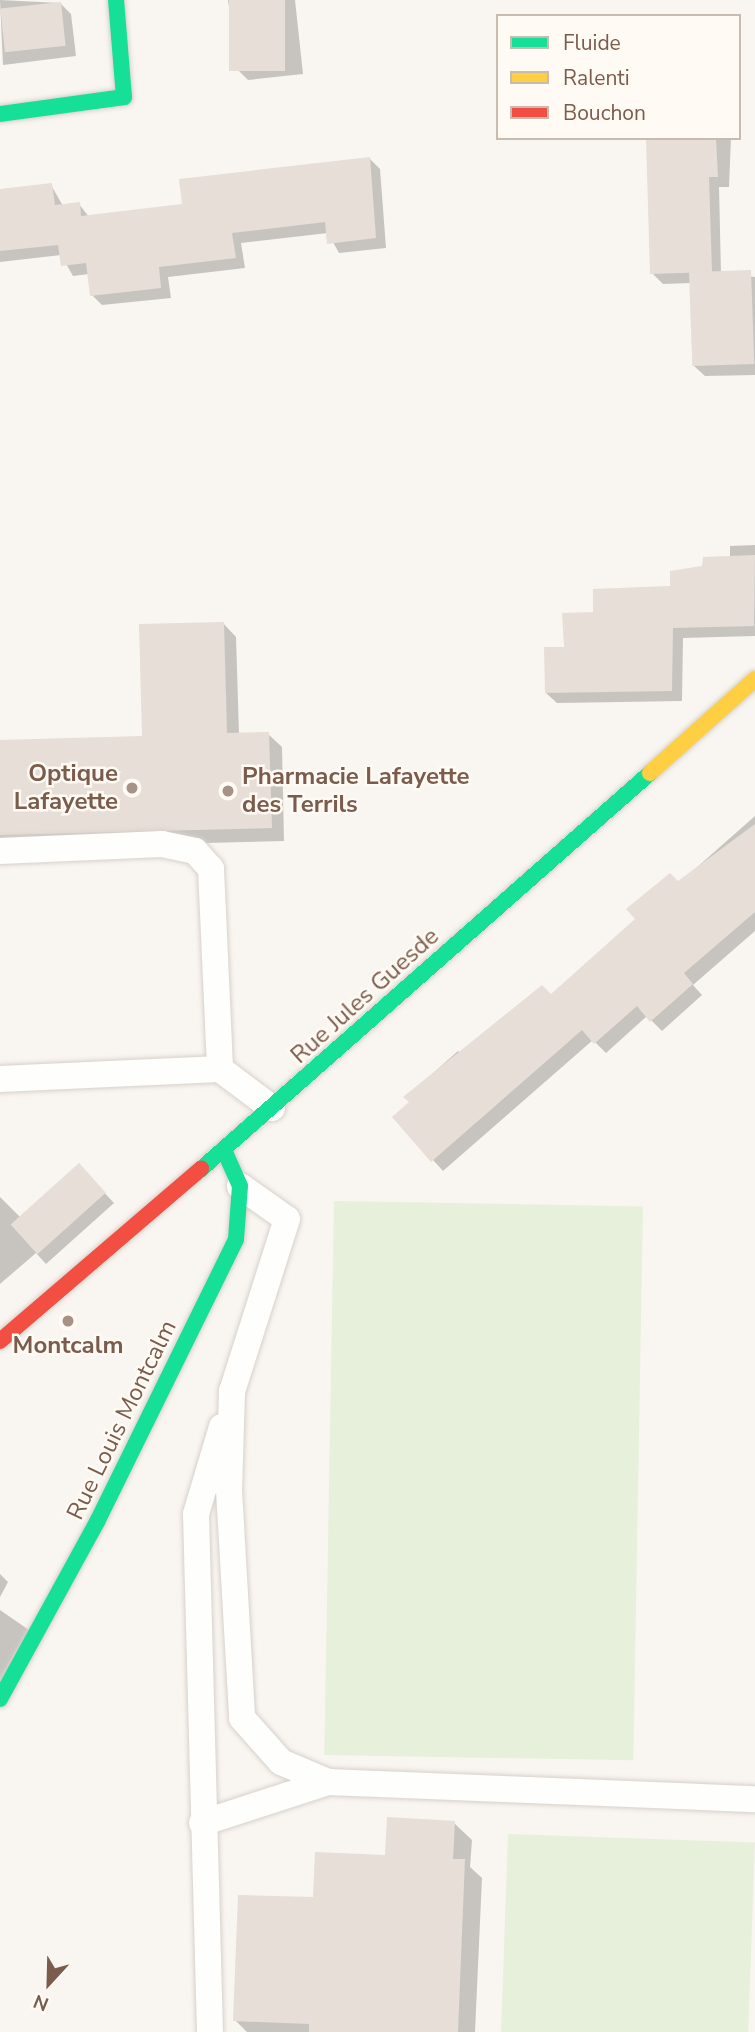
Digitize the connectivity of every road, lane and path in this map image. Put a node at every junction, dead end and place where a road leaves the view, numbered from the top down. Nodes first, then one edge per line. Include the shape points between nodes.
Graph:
1 (116, 0) edge
2 (0, 114) edge
3 (755, 679) edge
4 (0, 852) edge
5 (220, 1069) junction
6 (0, 1079) edge
7 (272, 1108) junction
8 (223, 1150) junction
9 (240, 1186) junction
10 (0, 1341) edge
11 (232, 1391) junction
12 (0, 1699) edge
13 (328, 1782) junction
14 (755, 1799) edge
15 (202, 1823) junction
16 (210, 2032) edge

1 - 2 street via 124,97
3 - 7 street, Rue Jules Guesde
4 - 5 lane via 162,844 195,851 211,869
5 - 6 lane
5 - 7 lane
7 - 8 street, Rue Jules Guesde
8 - 9 street, Rue Louis Montcalm
8 - 10 street, Rue Jules Guesde
9 - 11 lane via 287,1219
9 - 12 street, Rue Louis Montcalm via 236,1239 97,1522
11 - 13 lane via 229,1490 242,1718 281,1762
11 - 15 lane via 196,1514
13 - 14 lane
13 - 15 lane
15 - 16 lane

